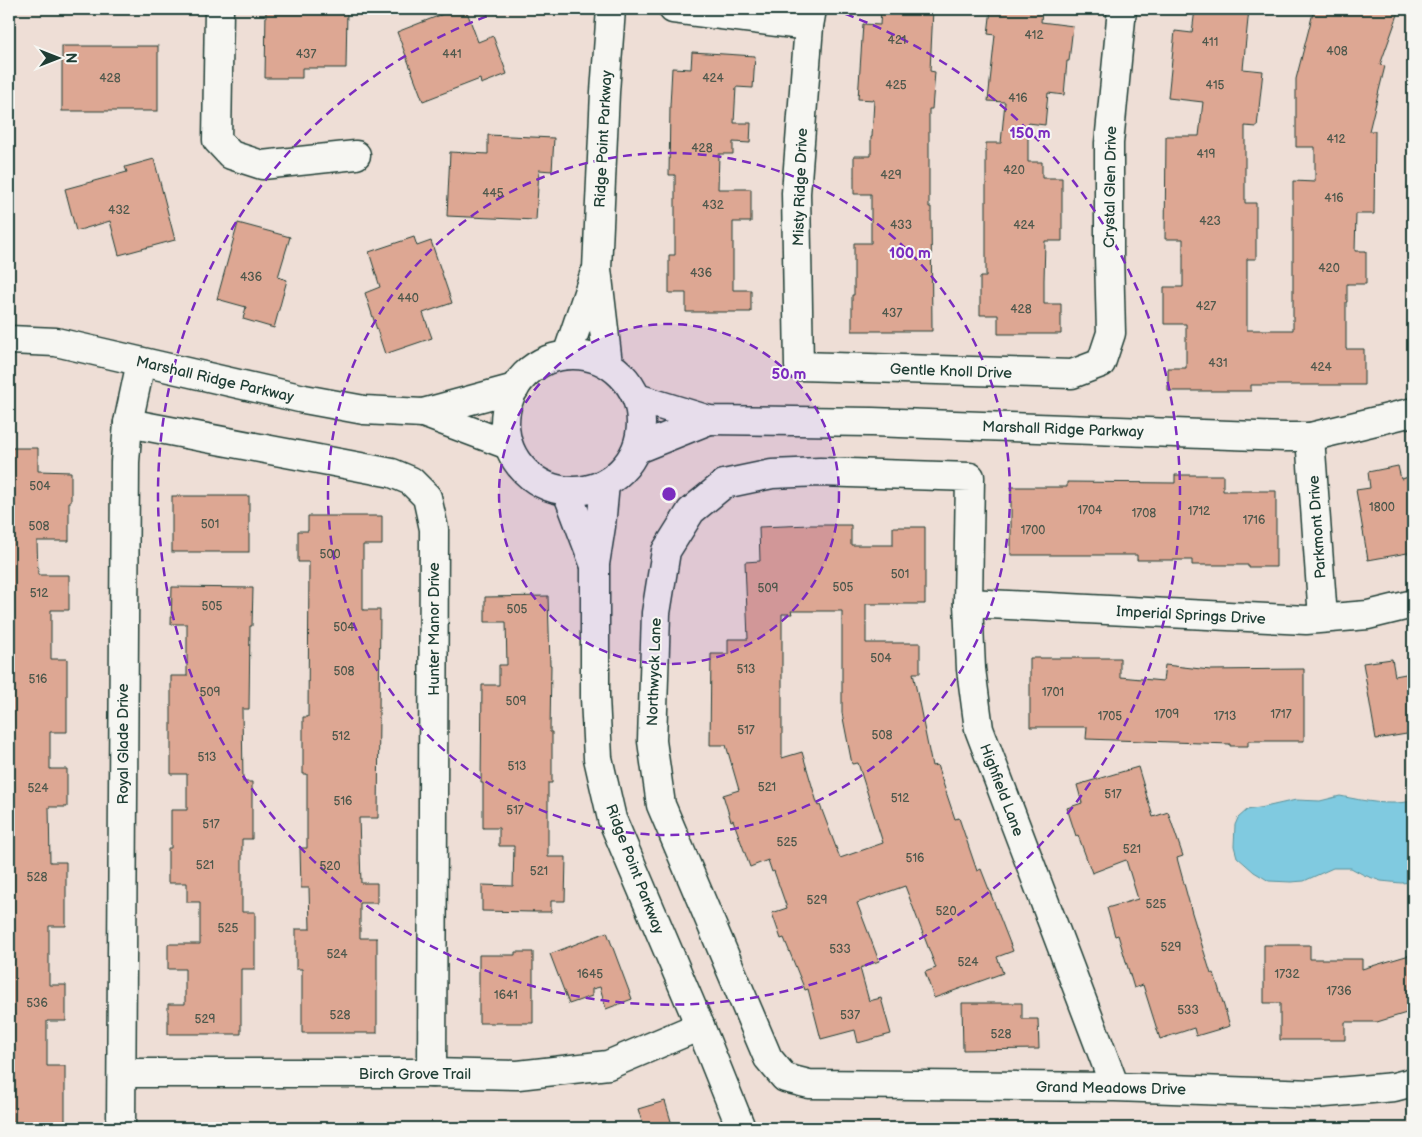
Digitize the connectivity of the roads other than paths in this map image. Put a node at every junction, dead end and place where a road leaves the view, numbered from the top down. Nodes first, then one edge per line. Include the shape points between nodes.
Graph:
1 (219, 9) edge
2 (611, 9) edge
3 (673, 9) edge
4 (1122, 9) edge
5 (811, 17) edge
6 (356, 155) dead end
7 (596, 269) junction
8 (9, 340) edge
9 (567, 355) junction
10 (141, 362) junction
11 (1101, 363) joint
12 (608, 364) junction
13 (800, 366) joint
14 (514, 388) junction
15 (637, 398) junction
16 (1413, 412) edge
17 (423, 413) junction
18 (709, 420) junction
19 (128, 423) junction
20 (1310, 436) junction
21 (508, 445) junction
22 (637, 449) junction
23 (970, 477) joint
24 (605, 484) junction
25 (567, 492) junction
26 (595, 564) junction
27 (968, 603) junction
28 (1413, 604) edge
29 (1323, 618) junction
30 (700, 1026) junction
31 (122, 1073) junction
32 (432, 1073) junction
33 (1413, 1082) edge
34 (808, 1084) joint
35 (1115, 1087) junction
36 (121, 1128) edge
37 (741, 1128) edge

1 - 6 street via 217,140 231,155 262,165
2 - 7 street, Ridge Point Parkway
3 - 5 street
4 - 11 street, Crystal Glen Drive via 1109,143 1111,333
5 - 13 street, Misty Ridge Drive via 796,193
7 - 9 street
7 - 12 street
8 - 10 street, Marshall Ridge Parkway via 56,342
9 - 12 street via 588,356
9 - 14 street via 550,358 535,366
10 - 17 street, Marshall Ridge Parkway via 364,410
10 - 19 street, Royal Glade Drive
11 - 13 street, Gentle Knoll Drive via 1072,374
12 - 15 street via 620,373
14 - 17 street, Marshall Ridge Parkway
14 - 21 street via 506,416
15 - 18 street, Marshall Ridge Parkway
15 - 22 street via 642,432
16 - 20 street, Marshall Ridge Parkway
17 - 21 street, Marshall Ridge Parkway
18 - 20 street, Marshall Ridge Parkway
18 - 22 street, Marshall Ridge Parkway
19 - 31 street, Royal Glade Drive via 124,462
19 - 32 street, Hunter Manor Drive via 392,473 411,481 427,497 434,529
20 - 29 street, Parkmont Drive
21 - 25 street via 527,474 545,486
22 - 24 street via 624,469
23 - 27 street, Highfield Lane
23 - 34 street, Northwyck Lane via 820,472 772,474 724,484 691,511 666,551 656,613 652,741 661,805 768,1058 785,1078
24 - 25 street via 580,492
24 - 26 street
25 - 26 street
26 - 30 street, Ridge Point Parkway via 598,758 612,819
27 - 29 street, Imperial Springs Drive via 1277,620
27 - 35 street, Highfield Lane via 971,669 979,729
28 - 29 street, Imperial Springs Drive via 1368,615
30 - 32 street, Birch Grove Trail via 608,1065 518,1075
30 - 37 street, Ridge Point Parkway
31 - 32 street, Birch Grove Trail
31 - 36 street, Royal Glade Drive
33 - 35 street, Grand Meadows Drive via 1394,1087 1314,1094
34 - 35 street, Grand Meadows Drive

